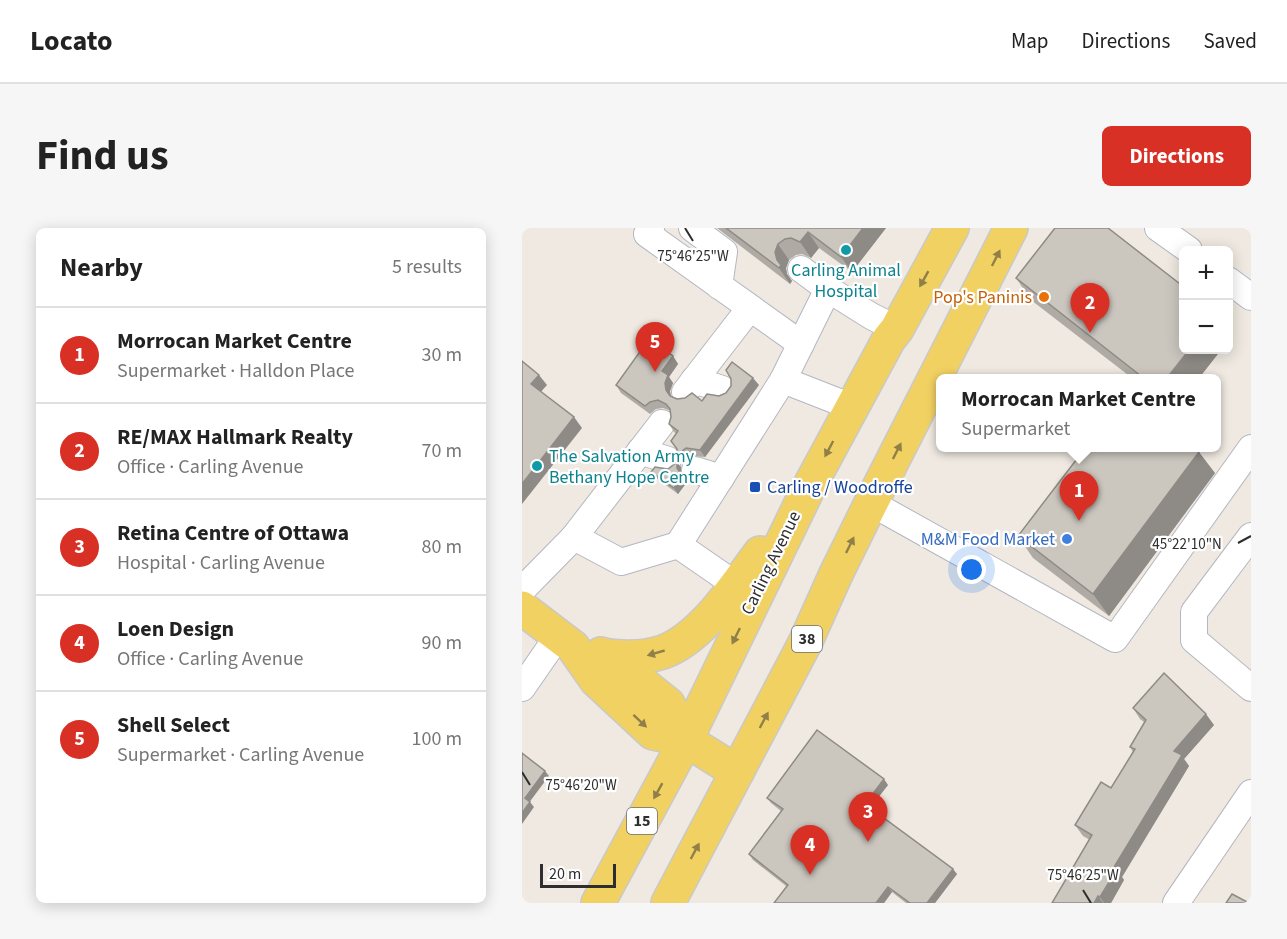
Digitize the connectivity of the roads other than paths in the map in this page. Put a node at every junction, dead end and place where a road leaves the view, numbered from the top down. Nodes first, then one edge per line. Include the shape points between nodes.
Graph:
1 (651, 228) edge
2 (692, 228) edge
3 (952, 228) edge
4 (1011, 228) edge
5 (1158, 228) edge
6 (1183, 246) edge
7 (801, 269) dead end
8 (1233, 284) edge
9 (719, 286) junction
10 (828, 289) junction
11 (1251, 297) edge
12 (750, 308) junction
13 (897, 328) junction
14 (801, 344) junction
15 (937, 374) edge
16 (936, 375) edge
17 (783, 380) junction
18 (722, 389) dead end
19 (852, 406) junction
20 (662, 423) dead end
21 (1251, 448) edge
22 (640, 452) junction
23 (668, 460) dead end
24 (696, 470) dead end
25 (721, 478) junction
26 (808, 489) junction
27 (871, 503) junction
28 (1251, 536) edge
29 (574, 537) junction
30 (678, 545) junction
31 (736, 585) junction
32 (522, 590) edge
33 (522, 608) edge
34 (566, 642) junction
35 (608, 656) junction
36 (522, 688) edge
37 (1251, 688) edge
38 (686, 740) junction
39 (737, 772) junction
40 (1251, 793) edge
41 (598, 903) edge
42 (668, 903) edge
43 (1176, 903) edge

1 - 9 street via 647,234
2 - 9 street via 724,252
3 -> 13 main road, Carling Avenue
15 -> 4 main road, 38
5 - 6 street
7 - 10 street
8 - 11 street
9 - 12 street
10 - 13 street
10 - 14 street
12 - 14 street
12 - 18 street via 690,386
13 - 19 main road, Carling Avenue
14 - 17 street
27 -> 16 main road, 38
17 - 19 street
17 - 25 street via 759,401 735,436
19 -> 26 main road, Carling Avenue
20 - 22 street
21 - 27 street via 1115,639
22 - 23 street
22 - 29 street
24 - 25 street
25 - 30 street
26 - 31 main road
26 -> 38 main road, Carling Avenue
39 -> 27 main road, 38 via 805,643
28 - 37 street via 1194,612 1194,640
29 - 30 street via 621,562
29 - 32 street
30 - 31 street
31 -> 35 main road via 709,617 676,645 646,656
33 - 34 main road
34 - 35 main road
34 - 36 street
34 -> 38 main road via 596,680 653,733
35 - 38 main road via 668,704
38 - 39 main road
38 -> 41 main road, Carling Avenue / 15
42 -> 39 main road
40 - 43 street

